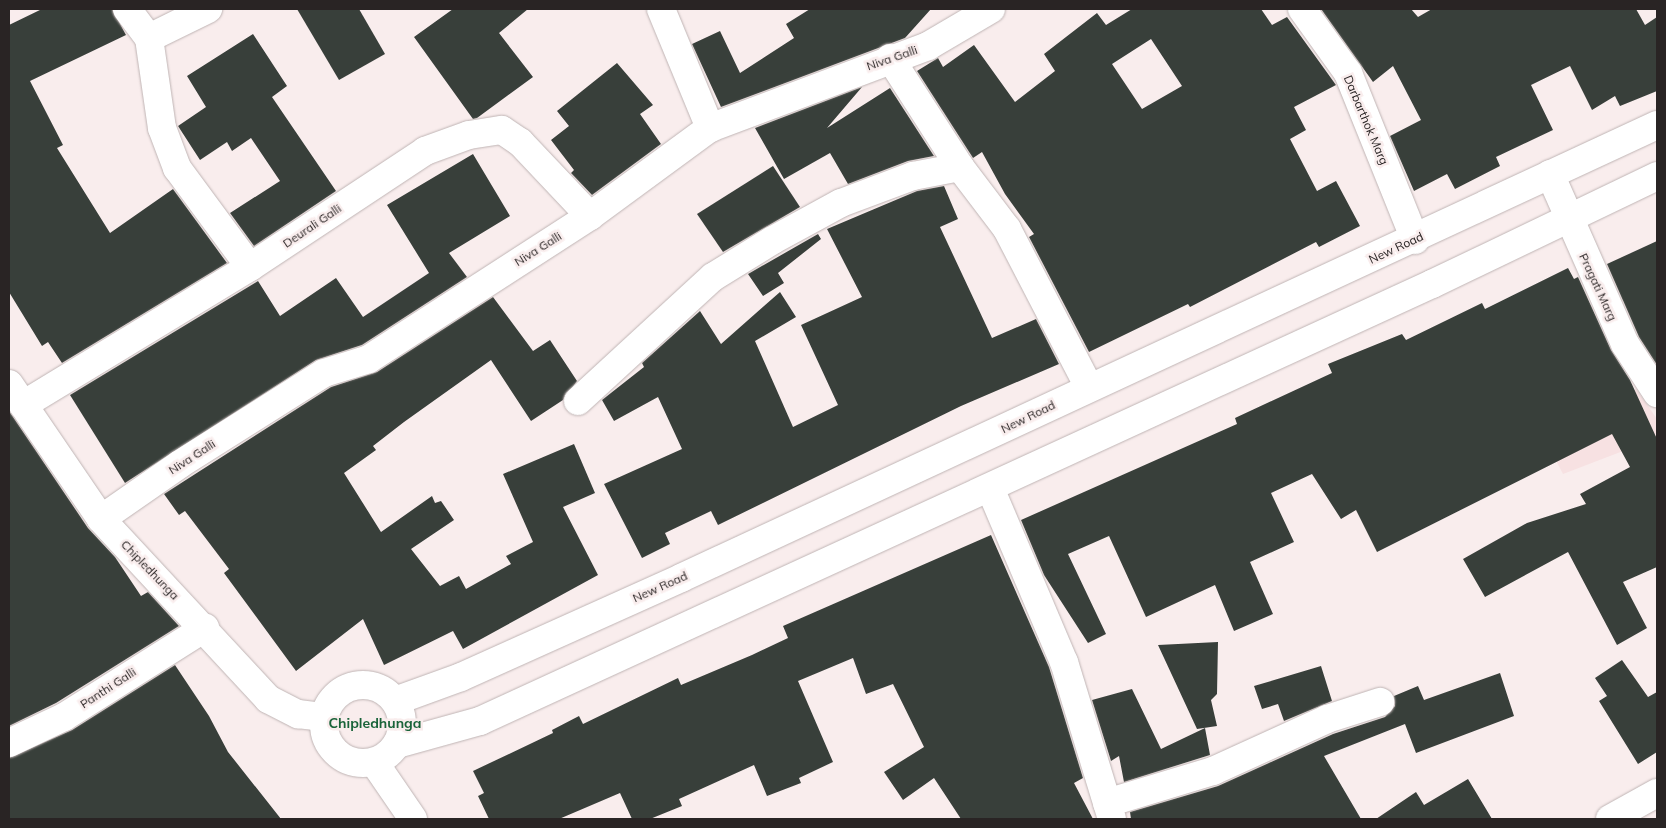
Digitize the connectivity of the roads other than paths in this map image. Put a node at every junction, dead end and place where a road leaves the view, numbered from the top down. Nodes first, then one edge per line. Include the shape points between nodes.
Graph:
1 (127, 9) edge
2 (208, 9) edge
3 (661, 9) edge
4 (991, 9) edge
5 (1302, 9) edge
6 (149, 38) junction
7 (890, 58) junction
8 (1657, 124) edge
9 (710, 128) junction
10 (960, 167) junction
11 (1550, 174) junction
12 (1657, 176) edge
13 (590, 216) junction
14 (1567, 218) junction
15 (1415, 240) junction
16 (250, 267) junction
17 (1089, 387) junction
18 (1657, 393) edge
19 (16, 394) edge
20 (578, 401) dead end
21 (990, 488) junction
22 (101, 519) junction
23 (205, 628) junction
24 (395, 701) junction
25 (1380, 702) dead end
26 (324, 717) junction
27 (9, 743) edge
28 (397, 744) junction
29 (374, 762) junction
30 (1657, 793) edge
31 (1109, 811) edge
32 (413, 819) edge
33 (1610, 819) edge

1 - 6 street
2 - 6 street
3 - 9 street
4 - 7 street, Niva Galli via 928,46
5 - 15 street, Darbarthok Marg via 1348,73
6 - 16 street via 162,128 177,168
7 - 9 street, Niva Galli
7 - 10 street
8 - 11 street, New Road
9 - 13 street, Niva Galli
10 - 17 street via 1007,229
10 - 20 street via 913,176 840,203 773,240 713,277
11 - 14 street, Pragati Marg
11 - 15 street, New Road
12 - 14 street
13 - 16 street, Deurali Galli via 520,142 502,130 468,136 425,151
13 - 22 street, Niva Galli via 370,359 324,373 180,464
14 - 18 street, Pragati Marg via 1625,344
14 - 21 street
15 - 17 street, New Road
16 - 19 street, Deurali Galli
17 - 24 street, New Road via 470,673
19 - 22 street, Chipledhunga
21 - 28 street via 480,721
21 - 31 street via 1064,662
22 - 23 street, Chipledhunga
23 - 26 street, Chipledhunga via 268,699 298,714
23 - 27 street, Panthi Galli via 64,716
24 - 26 street via 376,688 354,686 340,692
24 - 28 street via 403,719
25 - 31 street via 1327,719 1212,771
26 - 29 street via 324,733 337,753 358,763
28 - 29 street
29 - 32 street
30 - 33 street

